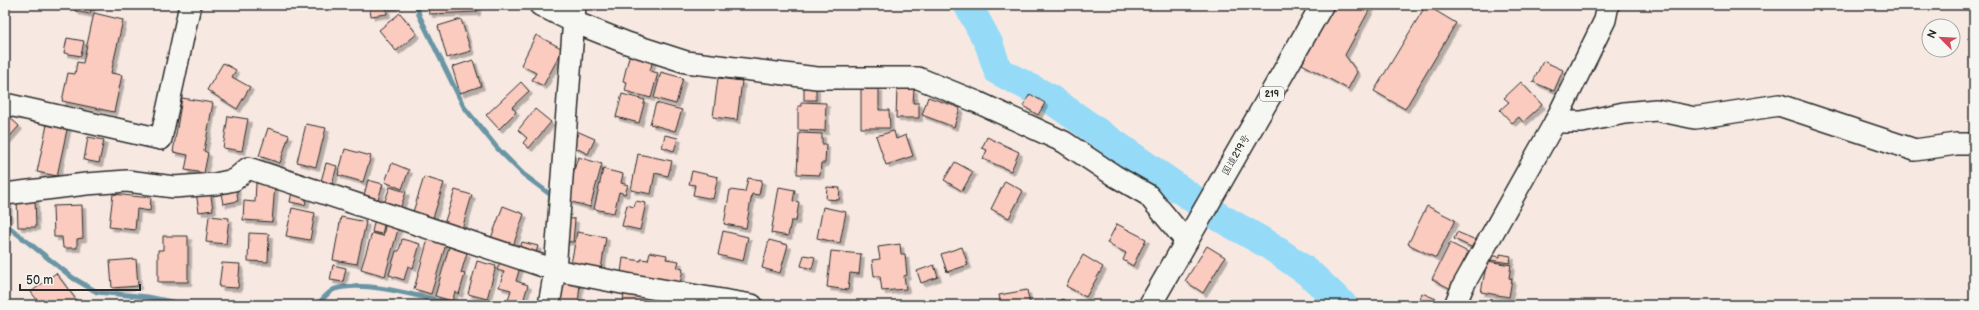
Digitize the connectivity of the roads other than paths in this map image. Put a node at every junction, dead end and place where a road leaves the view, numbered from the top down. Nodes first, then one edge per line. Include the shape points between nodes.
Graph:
1 (190, 5) edge
2 (540, 5) edge
3 (1322, 5) edge
4 (1608, 5) edge
5 (575, 13) edge
6 (5, 104) edge
7 (1555, 122) junction
8 (1974, 144) edge
9 (5, 194) edge
10 (1191, 232) junction
11 (555, 270) junction
12 (549, 305) edge
13 (752, 305) edge
14 (1150, 305) edge
15 (1455, 305) edge

1 - 6 street via 161,138
2 - 5 street
3 - 10 highway, 国道219号 / 219
4 - 7 street via 1605,20
5 - 10 street via 627,43 686,62 817,78 918,78 1064,142 1148,195
5 - 11 street
7 - 8 street via 1582,122 1624,113 1656,110 1695,118 1779,105 1915,150
7 - 15 street via 1463,286
9 - 11 street via 127,181 174,187 215,184 234,180 248,168
10 - 14 highway, 国道219号 / 219
11 - 12 street
11 - 13 street

